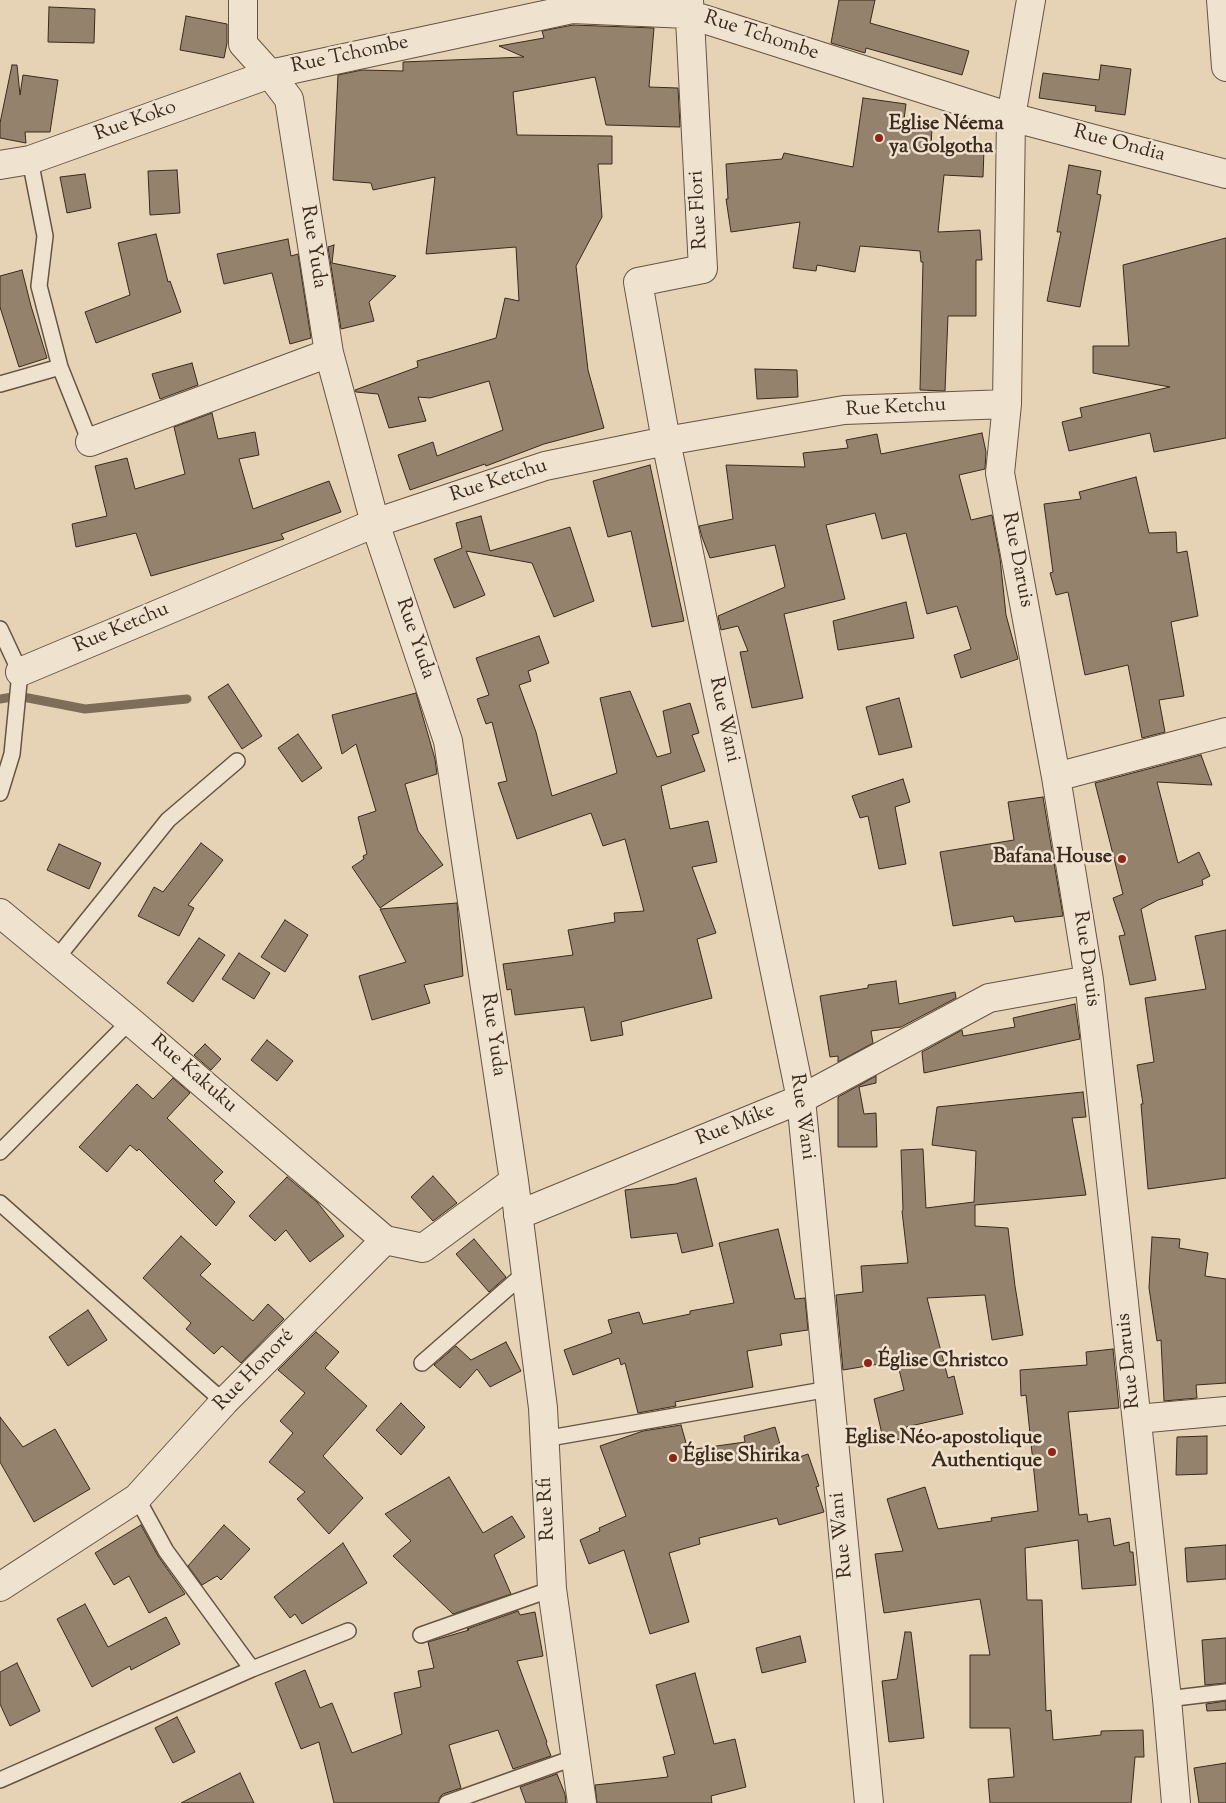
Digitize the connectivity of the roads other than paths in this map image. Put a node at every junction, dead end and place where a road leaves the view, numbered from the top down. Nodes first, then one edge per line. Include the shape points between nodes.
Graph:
1 (242, 0) edge
2 (1031, 0) edge
3 (1221, 0) edge
4 (689, 7) edge
5 (1226, 67) edge
6 (270, 74) junction
7 (1011, 117) junction
8 (30, 160) junction
9 (0, 165) edge
10 (1226, 174) edge
11 (328, 353) junction
12 (60, 367) junction
13 (0, 384) edge
14 (1007, 404) junction
15 (666, 441) junction
16 (90, 442) joint
17 (375, 523) junction
18 (0, 629) edge
19 (20, 672) junction
20 (1226, 732) edge
21 (237, 761) dead end
22 (1056, 777) junction
23 (0, 793) edge
24 (0, 913) edge
25 (56, 959) junction
26 (1089, 980) junction
27 (130, 1021) junction
28 (801, 1099) junction
29 (0, 1152) edge
30 (514, 1181) junction
31 (0, 1203) edge
32 (518, 1215) junction
33 (385, 1240) junction
34 (525, 1273) junction
35 (422, 1363) dead end
36 (829, 1389) junction
37 (224, 1402) junction
38 (1226, 1411) edge
39 (1136, 1419) junction
40 (544, 1439) junction
41 (138, 1498) junction
42 (0, 1587) edge
43 (552, 1589) junction
44 (348, 1632) dead end
45 (421, 1635) dead end
46 (252, 1669) junction
47 (1226, 1692) edge
48 (1167, 1699) junction
49 (576, 1757) junction
50 (0, 1780) edge
51 (447, 1803) edge
52 (582, 1803) edge
53 (869, 1803) edge
54 (1176, 1803) edge

1 - 6 street, Rue Yuda via 243,44
2 - 7 street, Rue Daruis
3 - 5 street
4 - 6 street, Rue Tchombe via 572,9
4 - 7 street, Rue Tchombe
4 - 15 street, Rue Flori via 703,269 638,282
6 - 8 street, Rue Koko
6 - 11 street, Rue Yuda via 289,99
7 - 10 street, Rue Ondia
7 - 14 street, Rue Daruis
8 - 9 street, Rue Koko
8 - 12 lane via 45,236 39,286
11 - 16 street
11 - 17 street, Rue Yuda
12 - 13 lane
12 - 16 lane
14 - 15 street, Rue Ketchu via 844,410
14 - 22 street, Rue Daruis via 1000,473
15 - 17 street, Rue Ketchu via 545,466
15 - 28 street, Rue Wani
17 - 19 street, Rue Ketchu
17 - 30 street, Rue Yuda via 448,741
18 - 19 lane
19 - 23 lane via 12,754
20 - 22 street
21 - 25 lane via 168,820
22 - 26 street, Rue Daruis
24 - 25 street, Rue Kakuku
25 - 27 street, Rue Kakuku
26 - 28 street, Rue Mike via 989,998
26 - 39 street, Rue Daruis
27 - 29 lane
27 - 33 street, Rue Kakuku
28 - 32 street, Rue Mike
28 - 36 street, Rue Wani
30 - 32 street, Rue Yuda
30 - 33 street via 423,1248
31 - 37 lane
32 - 34 street, Rue Rfi
33 - 37 street, Rue Honoré
34 - 35 lane
34 - 40 street, Rue Rfi via 543,1408
36 - 40 lane
36 - 53 street, Rue Wani
37 - 41 street, Rue Honoré
38 - 39 street
39 - 48 street, Rue Daruis
40 - 43 street, Rue Rfi
41 - 42 street, Rue Honoré
41 - 46 lane via 166,1551
43 - 45 lane
43 - 49 street, Rue Rfi
44 - 46 lane
46 - 50 lane
47 - 48 lane
48 - 54 street, Rue Daruis
49 - 51 lane
49 - 52 street, Rue Rfi

